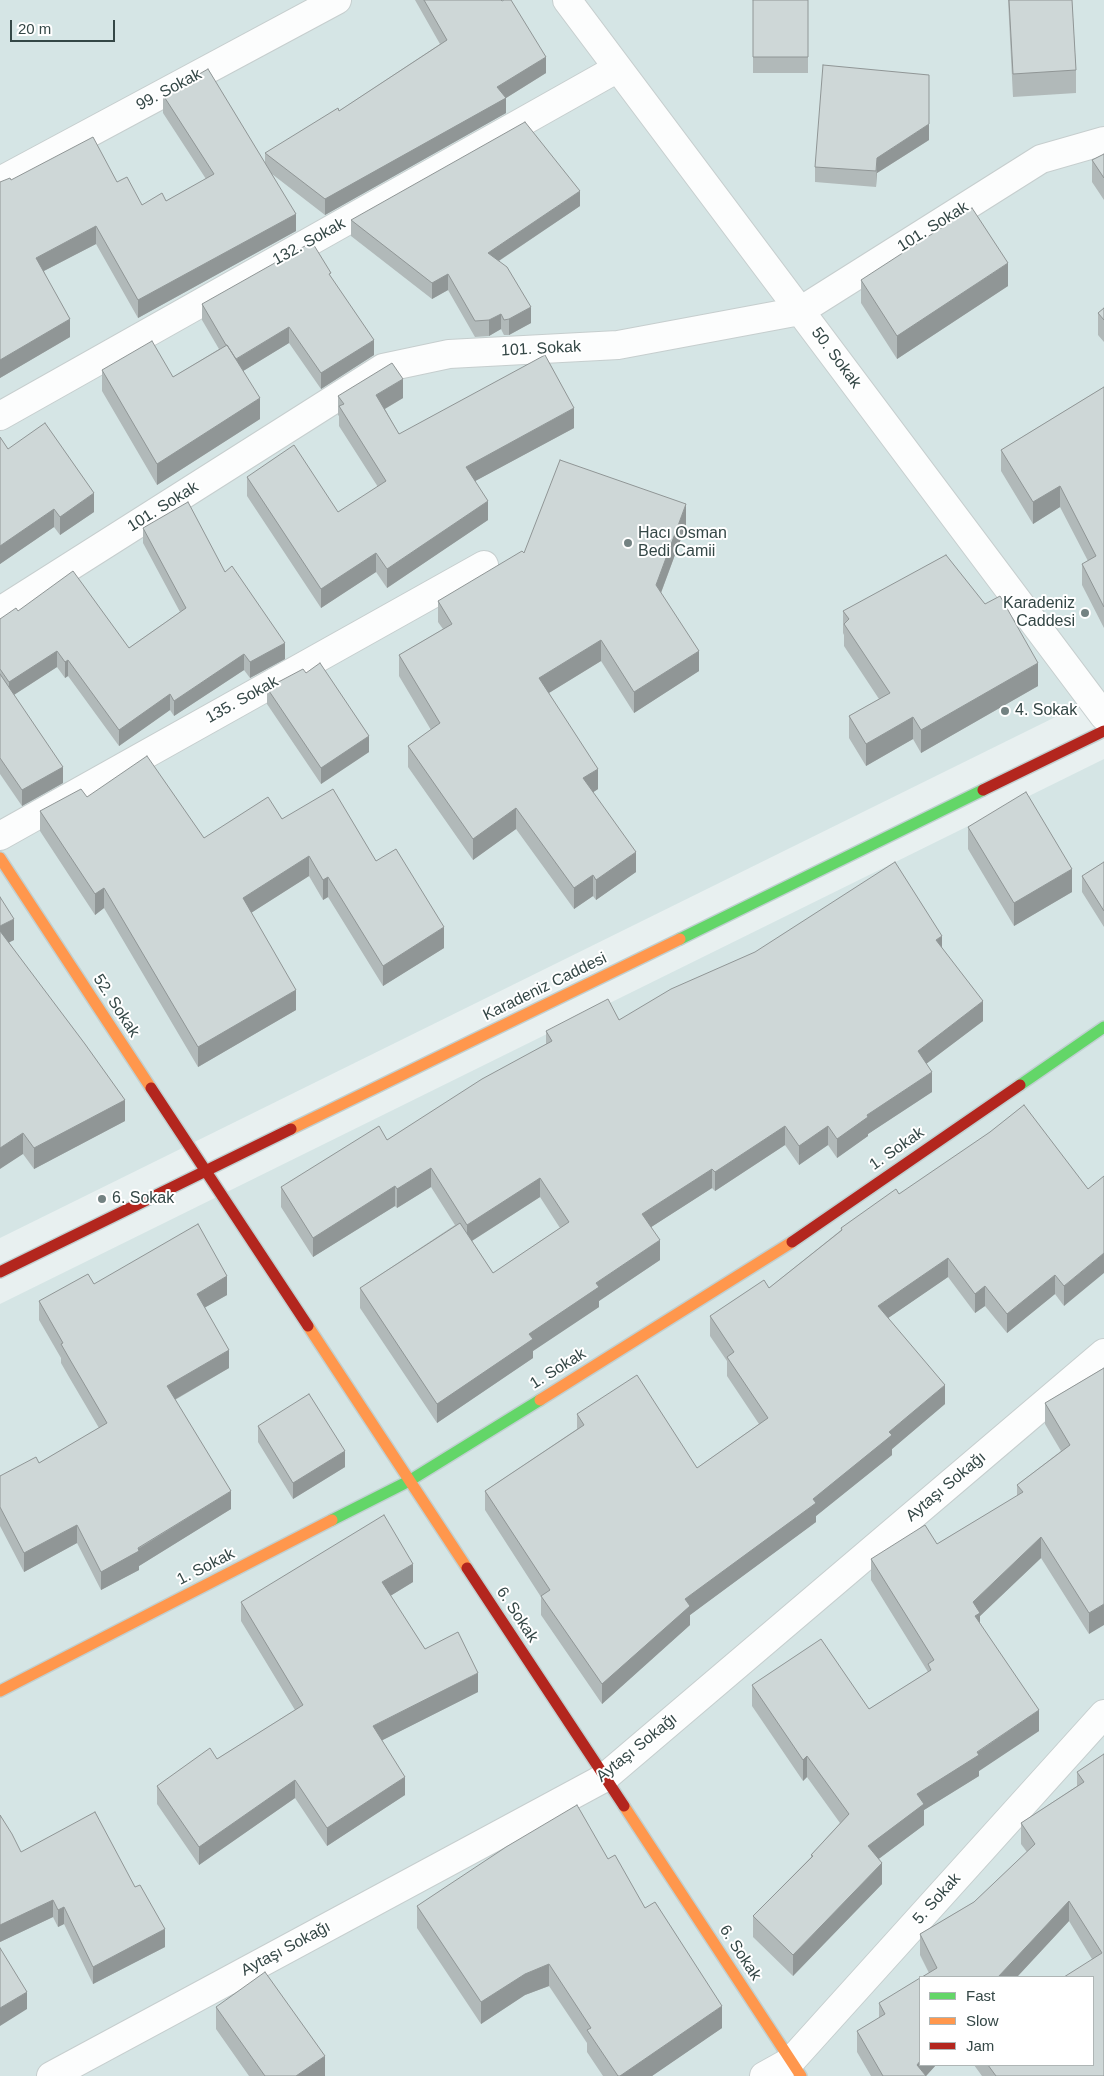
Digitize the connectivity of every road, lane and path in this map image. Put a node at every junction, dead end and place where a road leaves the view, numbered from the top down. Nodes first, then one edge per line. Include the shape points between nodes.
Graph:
1 (337, 0) edge
2 (567, 0) edge
3 (618, 68) junction
4 (1104, 141) edge
5 (0, 181) edge
6 (800, 310) junction
7 (0, 416) edge
8 (484, 565) dead end
9 (0, 611) edge
10 (1104, 716) edge
11 (1104, 731) edge
12 (0, 836) edge
13 (0, 858) edge
14 (1104, 1026) edge
15 (205, 1172) junction
16 (0, 1272) edge
17 (1104, 1353) edge
18 (409, 1481) junction
19 (0, 1690) edge
20 (1104, 1714) edge
21 (604, 1778) junction
22 (796, 2068) edge
23 (51, 2076) edge
24 (764, 2076) edge

1 - 5 street, 99. Sokak
2 - 3 street, 50. Sokak
3 - 6 street, 50. Sokak
3 - 7 street, 132. Sokak
4 - 6 street, 101. Sokak via 1041,158
6 - 9 street, 101. Sokak via 618,344 449,354 383,368
6 - 10 street, 50. Sokak
8 - 12 street, 135. Sokak
11 - 15 street, Karadeniz Caddesi
13 - 15 street, 52. Sokak
14 - 18 street, 1. Sokak via 780,1250
15 - 16 street, Karadeniz Caddesi
15 - 18 street, 6. Sokak
17 - 21 street, Aytaşı Sokağı
18 - 19 street, 1. Sokak
18 - 21 street, 6. Sokak
20 - 22 street, 5. Sokak
21 - 22 street, 6. Sokak
21 - 23 street, Aytaşı Sokağı
22 - 24 street, 5. Sokak

